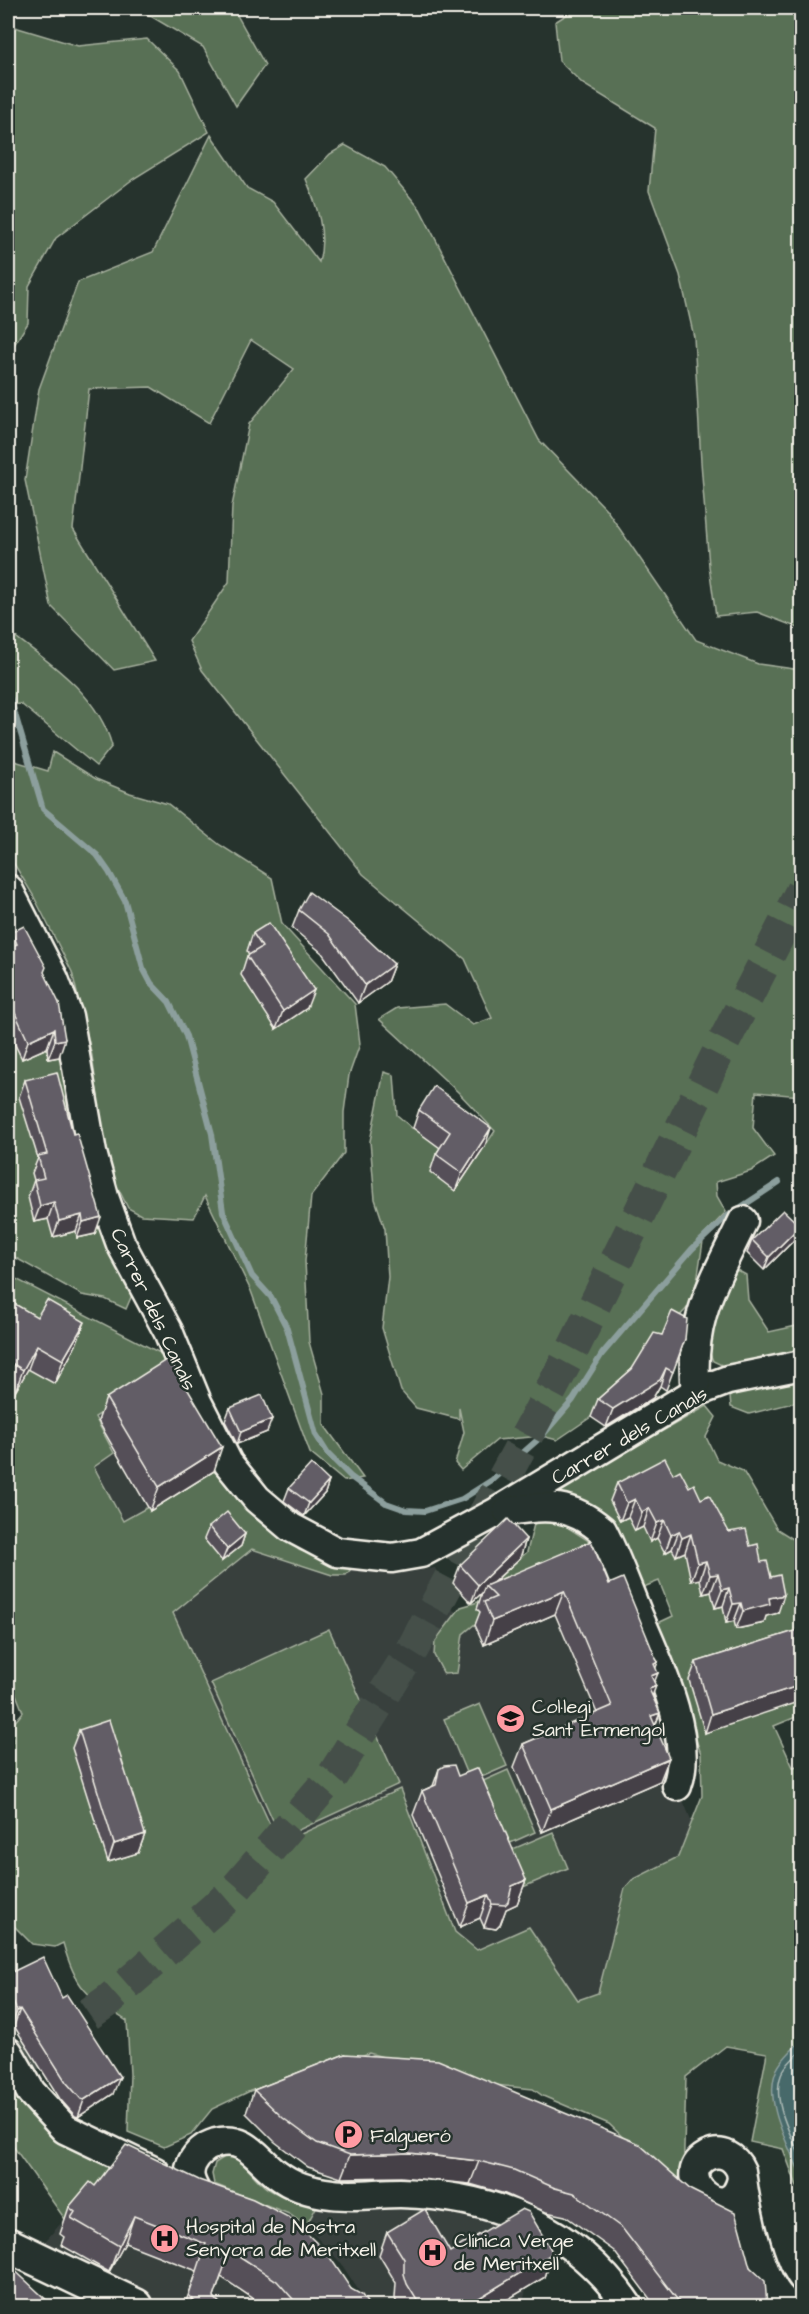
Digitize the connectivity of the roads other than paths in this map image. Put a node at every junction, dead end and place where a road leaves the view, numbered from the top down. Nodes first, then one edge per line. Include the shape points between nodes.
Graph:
1 (8, 889) edge
2 (743, 1221) dead end
3 (801, 1365) edge
4 (696, 1392) junction
5 (497, 1512) junction
6 (676, 1786) dead end
7 (8, 2052) edge
8 (109, 2150) junction
9 (194, 2159) junction
10 (742, 2179) junction
11 (196, 2192) junction
12 (715, 2201) junction
13 (226, 2203) edge
14 (757, 2243) junction
15 (8, 2245) edge
16 (8, 2262) edge
17 (107, 2307) edge
18 (135, 2307) edge
19 (628, 2307) edge
20 (790, 2307) edge

1 - 5 street, Carrer dels Canals via 54,979 68,1016 92,1153 121,1244 168,1331 228,1463 257,1499 290,1527 321,1545 355,1555 392,1558 421,1553
2 - 4 street via 706,1295 693,1361
3 - 4 street, Carrer dels Canals via 728,1380
4 - 5 street, Carrer dels Canals
5 - 6 street, Carrer dels Canals via 535,1506 561,1507 587,1517 602,1530 663,1670 672,1701 682,1770
7 - 8 street via 31,2092 51,2116 65,2129
8 - 9 street via 151,2165 180,2166
8 - 11 street
9 - 11 street via 189,2171
9 - 19 street via 209,2145 254,2138 277,2175 305,2189 332,2194 435,2195 496,2208 537,2223 568,2242
10 - 12 street via 730,2198
10 - 12 street via 738,2163 732,2158 717,2153 703,2159 695,2180 702,2194
10 - 14 street
11 - 13 street
12 - 14 street via 740,2212
14 - 20 street via 767,2281
15 - 18 main road
16 - 17 main road

